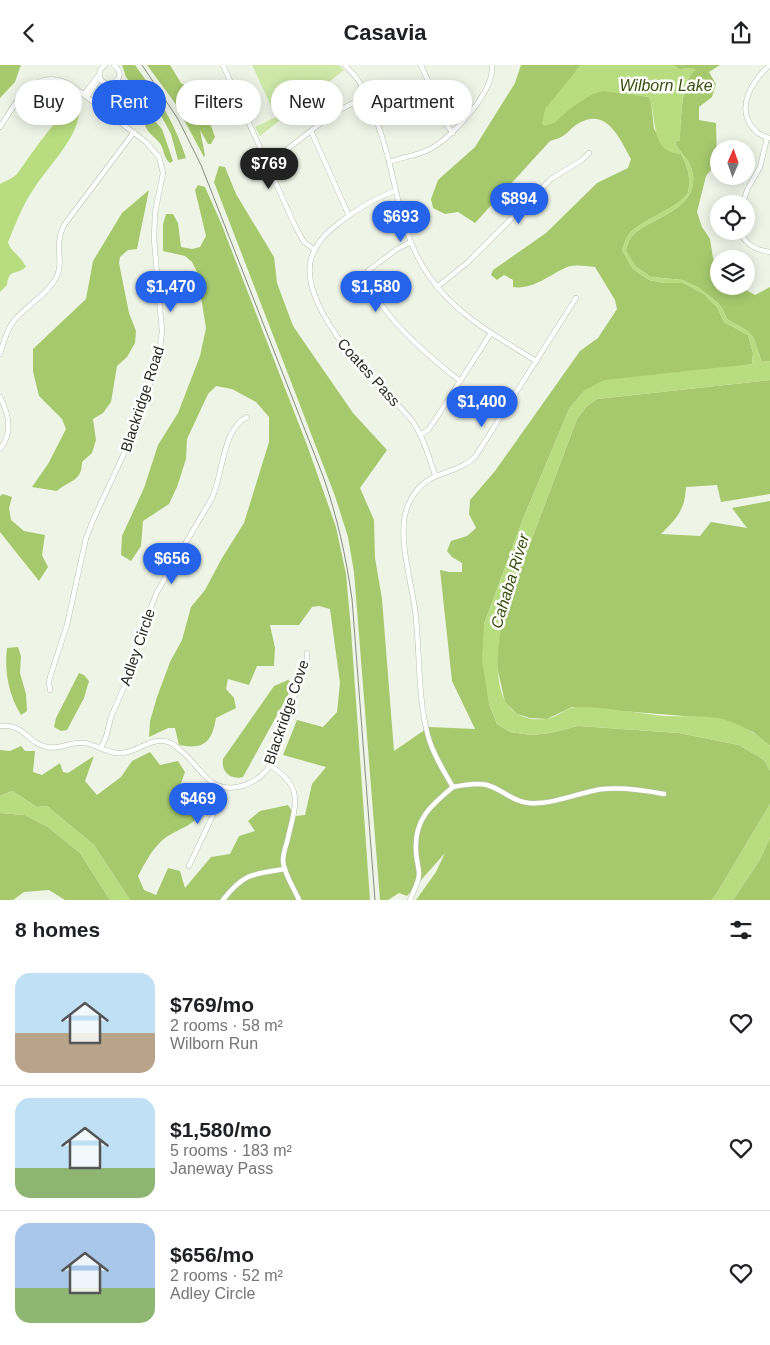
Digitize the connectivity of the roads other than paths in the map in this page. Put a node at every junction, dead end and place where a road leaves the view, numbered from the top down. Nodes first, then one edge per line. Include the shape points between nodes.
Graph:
1 (103, 65) edge
2 (114, 65) edge
3 (223, 65) edge
4 (345, 65) edge
5 (421, 65) edge
6 (492, 65) edge
7 (770, 65) edge
8 (100, 76) junction
9 (102, 80) edge
10 (117, 80) edge
11 (358, 80) edge
12 (86, 95) junction
13 (92, 100) edge
14 (353, 103) edge
15 (125, 125) edge
16 (376, 125) edge
17 (0, 127) edge
18 (310, 131) junction
19 (134, 132) junction
20 (453, 133) junction
21 (769, 138) edge
22 (589, 153) dead end
23 (389, 162) junction
24 (267, 163) junction
25 (395, 191) junction
26 (746, 195) edge
27 (349, 216) junction
28 (746, 240) edge
29 (411, 242) junction
30 (315, 250) junction
31 (770, 252) edge
32 (437, 287) junction
33 (576, 297) dead end
34 (491, 333) junction
35 (0, 354) edge
36 (536, 361) junction
37 (460, 381) junction
38 (0, 397) edge
39 (247, 417) dead end
40 (420, 435) junction
41 (0, 449) edge
42 (435, 475) junction
43 (307, 653) dead end
44 (50, 690) dead end
45 (0, 726) edge
46 (101, 749) junction
47 (269, 765) junction
48 (218, 786) junction
49 (453, 787) junction
50 (664, 794) dead end
51 (188, 866) dead end
52 (285, 869) junction
53 (223, 900) edge
54 (299, 900) edge
55 (410, 900) edge

1 - 8 street
2 - 10 street via 118,69
3 - 24 street
4 - 11 street
5 - 20 street via 442,119
6 - 20 street via 490,83
7 - 21 street via 754,83 746,110 751,126
8 - 9 street
8 - 12 street
12 - 13 street, Blackridge Road
12 - 17 street, Blackridge Road via 58,78 39,80 26,91
14 - 18 street
15 - 19 street, Blackridge Road
16 - 23 street
18 - 24 street
18 - 27 street
19 - 35 street via 64,225 59,238 60,267 57,276 11,324
19 - 44 street, Blackridge Road via 155,151 163,173 154,229 162,322 159,355 134,430 86,538 67,625 50,677
20 - 23 street via 429,150
21 - 26 street
22 - 32 street via 551,179 467,263
23 - 25 street
24 - 30 street via 299,234
25 - 27 street, Coates Pass
25 - 29 street
27 - 30 street, Coates Pass via 324,235
28 - 31 street via 755,249
29 - 32 street
29 - 37 street via 369,270 368,280 400,328 429,357
30 - 40 street, Coates Pass via 310,265 312,285 333,330 360,365 403,410
32 - 34 street via 470,319
33 - 36 street
34 - 36 street
34 - 37 street
36 - 42 street via 475,457
37 - 40 street via 428,430
38 - 41 street via 9,426
39 - 46 street, Adley Circle via 227,443 212,498 154,599
40 - 42 street, Coates Pass
42 - 49 street via 409,502 404,515 405,545 416,617 424,720 429,739
43 - 47 street, Blackridge Cove via 307,661
45 - 46 street via 20,729 47,747 76,743 91,744
46 - 48 street via 123,753 154,742 167,742 186,755 208,780
47 - 48 street, Blackridge Cove via 261,777 247,784 228,788
47 - 52 street via 288,780 296,799 284,854
48 - 51 street via 213,815
49 - 50 street via 486,785 528,803 544,803 603,789 637,789
49 - 55 street via 426,811 420,823 416,851 419,876
52 - 53 street via 251,875 233,887
52 - 54 street

